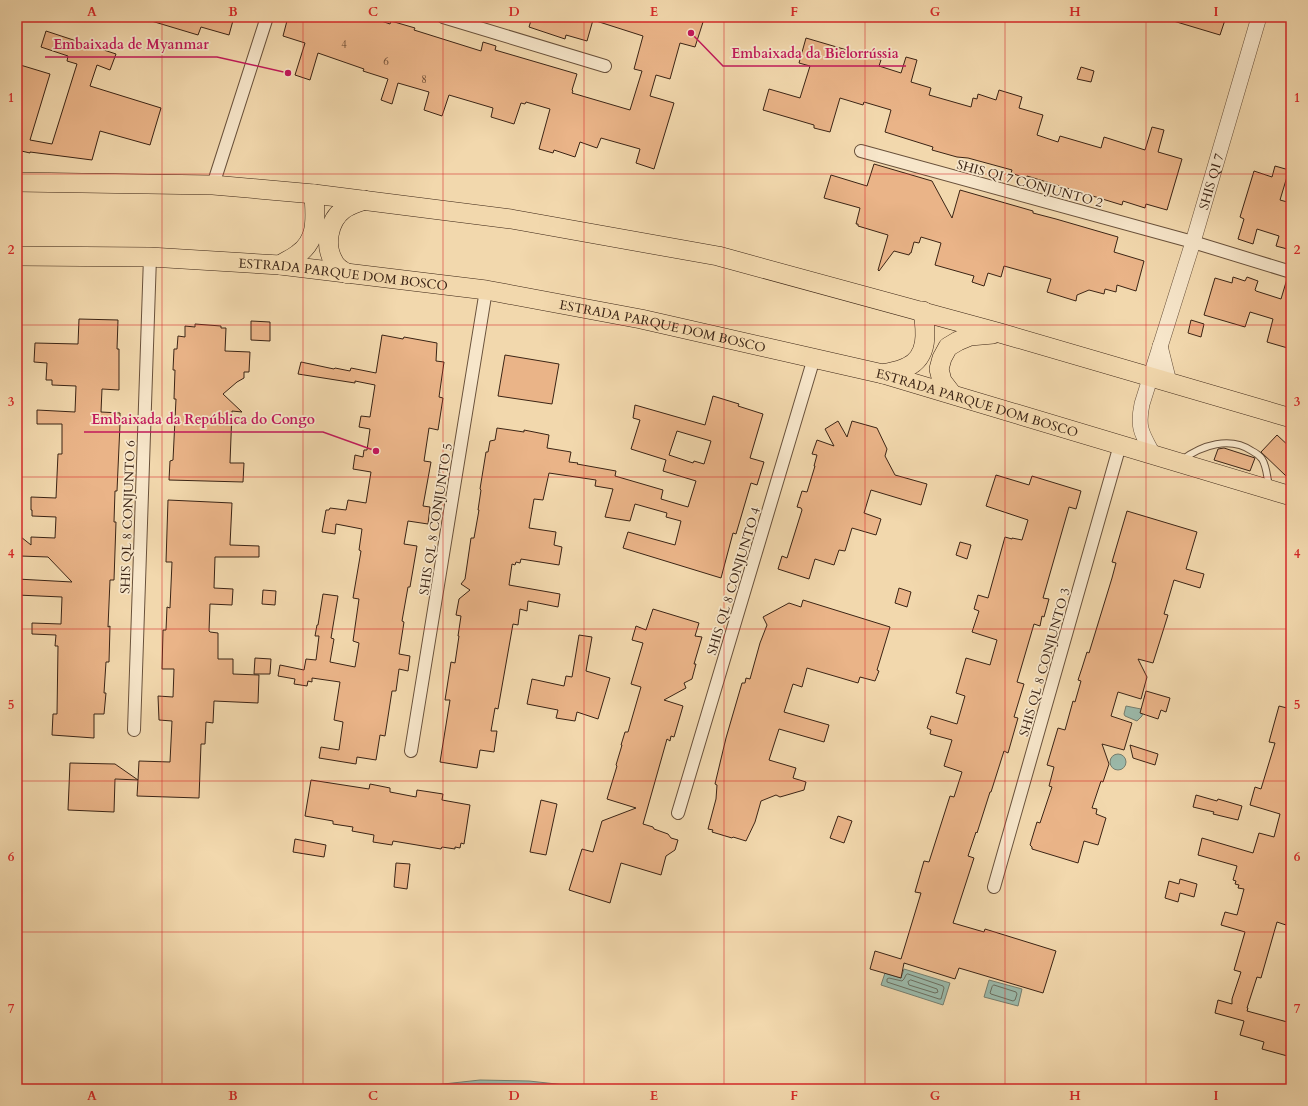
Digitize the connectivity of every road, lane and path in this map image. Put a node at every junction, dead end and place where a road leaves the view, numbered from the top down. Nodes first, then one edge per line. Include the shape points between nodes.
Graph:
1 (267, 17) edge
2 (443, 17) edge
3 (1259, 17) edge
4 (605, 66) dead end
5 (861, 151) dead end
6 (19, 184) edge
7 (213, 185) junction
8 (314, 194) junction
9 (364, 200) junction
10 (1192, 242) junction
11 (17, 256) edge
12 (150, 258) junction
13 (280, 265) junction
14 (1291, 272) edge
15 (348, 274) junction
16 (486, 290) junction
17 (923, 312) junction
18 (1000, 333) junction
19 (1159, 345) junction
20 (814, 358) junction
21 (883, 374) junction
22 (1150, 377) junction
23 (1169, 382) junction
24 (952, 394) junction
25 (1291, 418) edge
26 (1120, 445) junction
27 (1152, 454) junction
28 (1179, 462) junction
29 (1270, 490) junction
30 (1291, 496) edge
31 (134, 730) dead end
32 (411, 751) dead end
33 (678, 813) dead end
34 (994, 887) dead end

1 - 7 street
2 - 4 street
3 - 10 street, SHIS QI 7
5 - 10 street, SHIS QI 7 CONJUNTO 2
6 - 7 main road
7 - 8 main road
8 - 9 main road
8 - 13 main road via 314,233 300,253
9 - 15 main road via 344,210 335,218 328,241 334,264
9 - 17 main road via 511,219 718,256
10 - 14 street, SHIS QI 7 CONJUNTO 2
10 - 19 street, SHIS QI 7
11 - 12 main road, ESTRADA PARQUE DOM BOSCO
12 - 13 main road, ESTRADA PARQUE DOM BOSCO
12 - 31 street, SHIS QL 8 CONJUNTO 6
13 - 15 main road, ESTRADA PARQUE DOM BOSCO
15 - 16 main road, ESTRADA PARQUE DOM BOSCO
16 - 20 main road, ESTRADA PARQUE DOM BOSCO via 641,319
16 - 32 street, SHIS QL 8 CONJUNTO 5
17 - 18 main road
17 - 21 main road via 926,331 920,356 907,368
18 - 22 main road
18 - 24 main road via 970,336 948,347 939,368 942,381
19 - 22 street, SHIS QI 7
19 - 23 street
20 - 21 main road, ESTRADA PARQUE DOM BOSCO
20 - 33 street, SHIS QL 8 CONJUNTO 4
21 - 24 main road, ESTRADA PARQUE DOM BOSCO
22 - 23 main road
22 - 27 street, SHIS QI 7 via 1142,404 1140,427
23 - 25 main road
24 - 26 main road, ESTRADA PARQUE DOM BOSCO
26 - 27 main road, ESTRADA PARQUE DOM BOSCO
26 - 34 street, SHIS QL 8 CONJUNTO 3
27 - 28 main road, ESTRADA PARQUE DOM BOSCO
28 - 29 main road, ESTRADA PARQUE DOM BOSCO
28 - 29 lane via 1192,453 1219,444 1230,443 1246,447 1258,454 1262,460
29 - 30 main road, ESTRADA PARQUE DOM BOSCO

